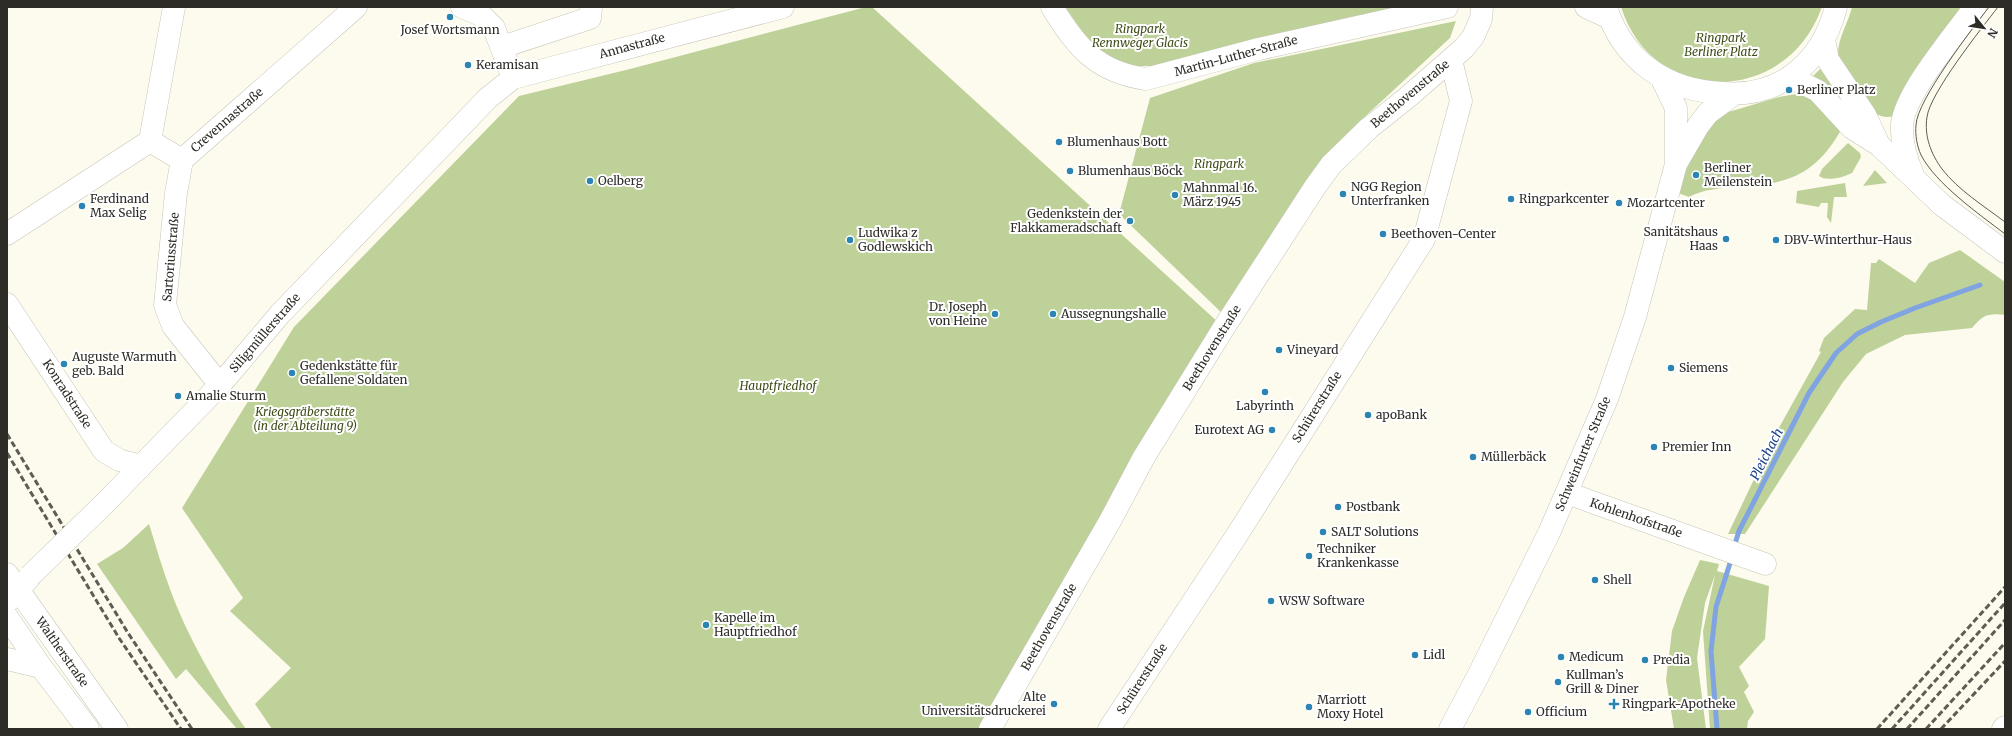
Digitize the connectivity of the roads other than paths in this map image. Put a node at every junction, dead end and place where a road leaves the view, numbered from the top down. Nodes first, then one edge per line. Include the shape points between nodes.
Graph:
1 (174, 7) edge
2 (356, 7) edge
3 (462, 7) edge
4 (783, 7) edge
5 (1052, 7) edge
6 (1447, 7) edge
7 (1482, 7) edge
8 (1586, 7) edge
9 (1836, 7) edge
10 (1975, 7) edge
11 (591, 13) edge
12 (1608, 13) edge
13 (1824, 40) junction
14 (502, 46) junction
15 (1451, 60) junction
16 (1661, 77) junction
17 (1790, 77) junction
18 (513, 78) junction
19 (1734, 94) junction
20 (150, 141) junction
21 (1879, 145) junction
22 (182, 160) junction
23 (1676, 164) junction
24 (1914, 178) junction
25 (7, 234) edge
26 (1999, 249) edge
27 (7, 304) edge
28 (220, 385) junction
29 (141, 466) junction
30 (1567, 493) junction
31 (1765, 564) dead end
32 (16, 586) edge
33 (7, 617) edge
34 (7, 659) edge
35 (41, 667) junction
36 (2005, 727) edge
37 (88, 729) edge
38 (117, 729) edge
39 (990, 729) edge
40 (1109, 729) edge
41 (1450, 729) edge
42 (2003, 729) edge

1 - 20 street
2 - 22 street, Crevennastraße
3 - 14 street via 481,15 494,28
4 - 18 street, Annastraße
5 - 6 street, Martin-Luther-Straße via 1074,41 1095,62 1112,70 1146,79 1260,48
7 - 15 street, Beethovenstraße via 1481,19 1473,37
8 - 12 street
9 - 13 street
10 - 24 street via 1931,66 1909,101 1902,123 1903,144
11 - 14 street
12 - 16 street via 1624,44
13 - 17 street via 1807,62
13 - 21 street via 1828,60 1865,115
14 - 18 street
15 - 39 street, Beethovenstraße via 1369,128 1331,165 1316,186 1144,456 1110,521
15 - 40 street, Schürerstraße via 1461,101 1424,239 1237,535
16 - 19 street via 1691,90
16 - 23 street, Schweinfurter Straße via 1676,108
17 - 19 street via 1768,88
17 - 21 street via 1818,91 1852,128
18 - 28 street, Siligmüllerstraße via 488,98 280,314
19 - 23 street, Schweinfurter Straße via 1708,114 1698,126
20 - 22 street, Crevennastraße
20 - 25 street
21 - 24 street
22 - 28 street, Sartoriusstraße via 176,193 166,305 173,326
23 - 30 street, Schweinfurter Straße via 1634,317 1607,399
24 - 26 street via 1942,205
27 - 29 street, Konradstraße via 104,451 118,460
28 - 29 street, Siligmüllerstraße
29 - 32 street, Siligmüllerstraße, bridge
30 - 31 street, Kohlenhofstraße
30 - 41 street, Schweinfurter Straße
32 - 38 street, Waltherstraße
33 - 35 street, Waltherstraße
34 - 35 street
35 - 37 street, Waltherstraße
36 - 42 street

